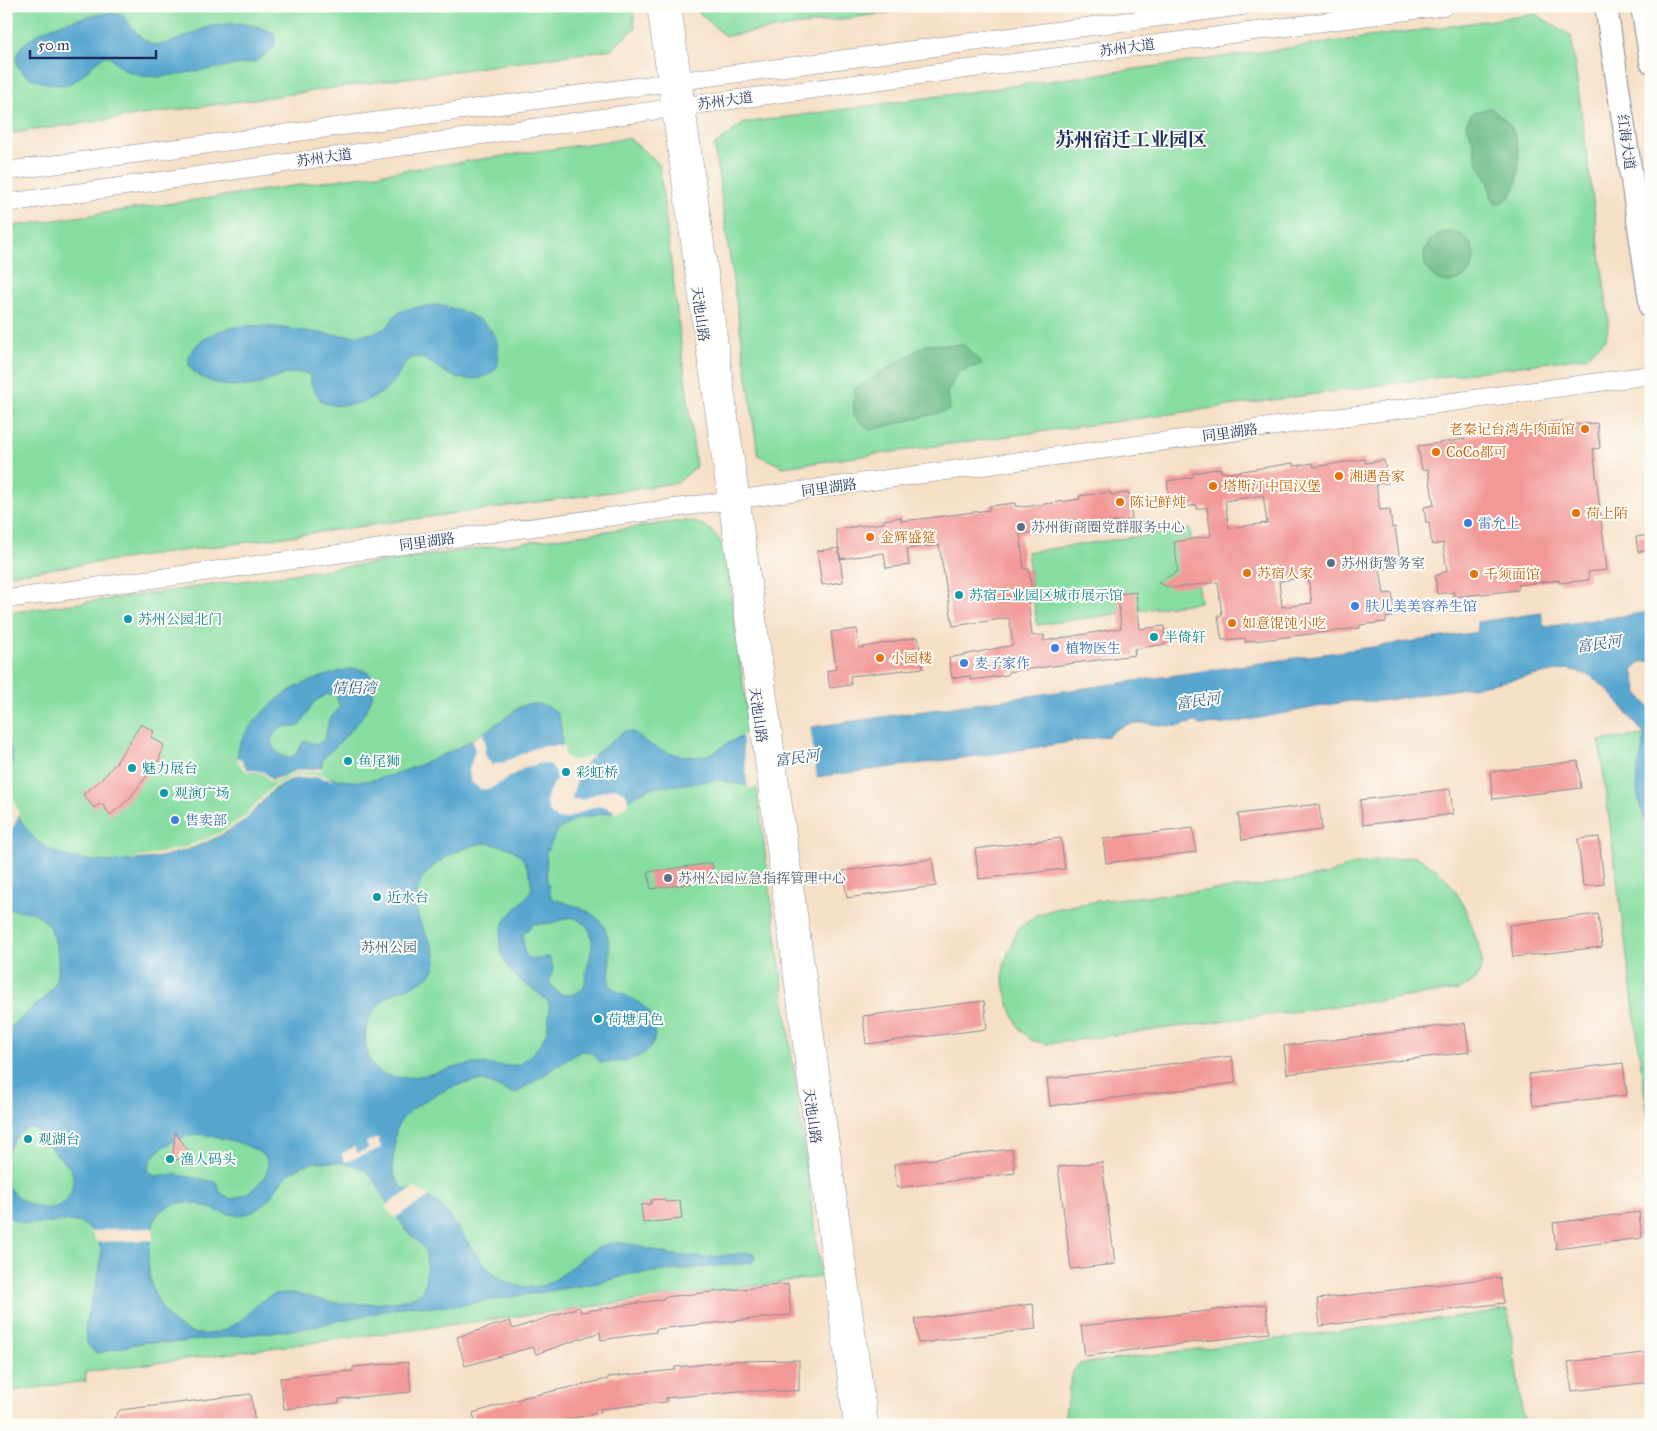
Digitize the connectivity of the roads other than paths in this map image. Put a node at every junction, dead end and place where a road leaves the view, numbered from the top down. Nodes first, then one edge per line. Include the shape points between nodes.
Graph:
1 (656, 6) edge
2 (672, 6) edge
3 (1242, 6) edge
4 (1445, 6) edge
5 (1606, 6) edge
6 (1642, 6) edge
7 (1651, 62) edge
8 (674, 81) junction
9 (678, 108) junction
10 (6, 171) edge
11 (6, 203) edge
12 (1651, 308) edge
13 (1651, 375) edge
14 (734, 501) junction
15 (6, 599) edge
16 (779, 825) junction
17 (853, 1425) edge
18 (869, 1425) edge

1 - 8 street, 天池山路
2 - 8 street, 天池山路
3 - 8 street, 苏州大道
4 - 9 street, 苏州大道
5 - 12 main road, 红海大道
6 - 7 main road
8 - 9 street, 天池山路
8 - 10 street, 苏州大道
9 - 11 street, 苏州大道
9 - 14 street, 天池山路
13 - 14 street, 同里湖路
14 - 15 street, 同里湖路
14 - 16 street, 天池山路
16 - 17 street, 天池山路
16 - 18 street, 天池山路

